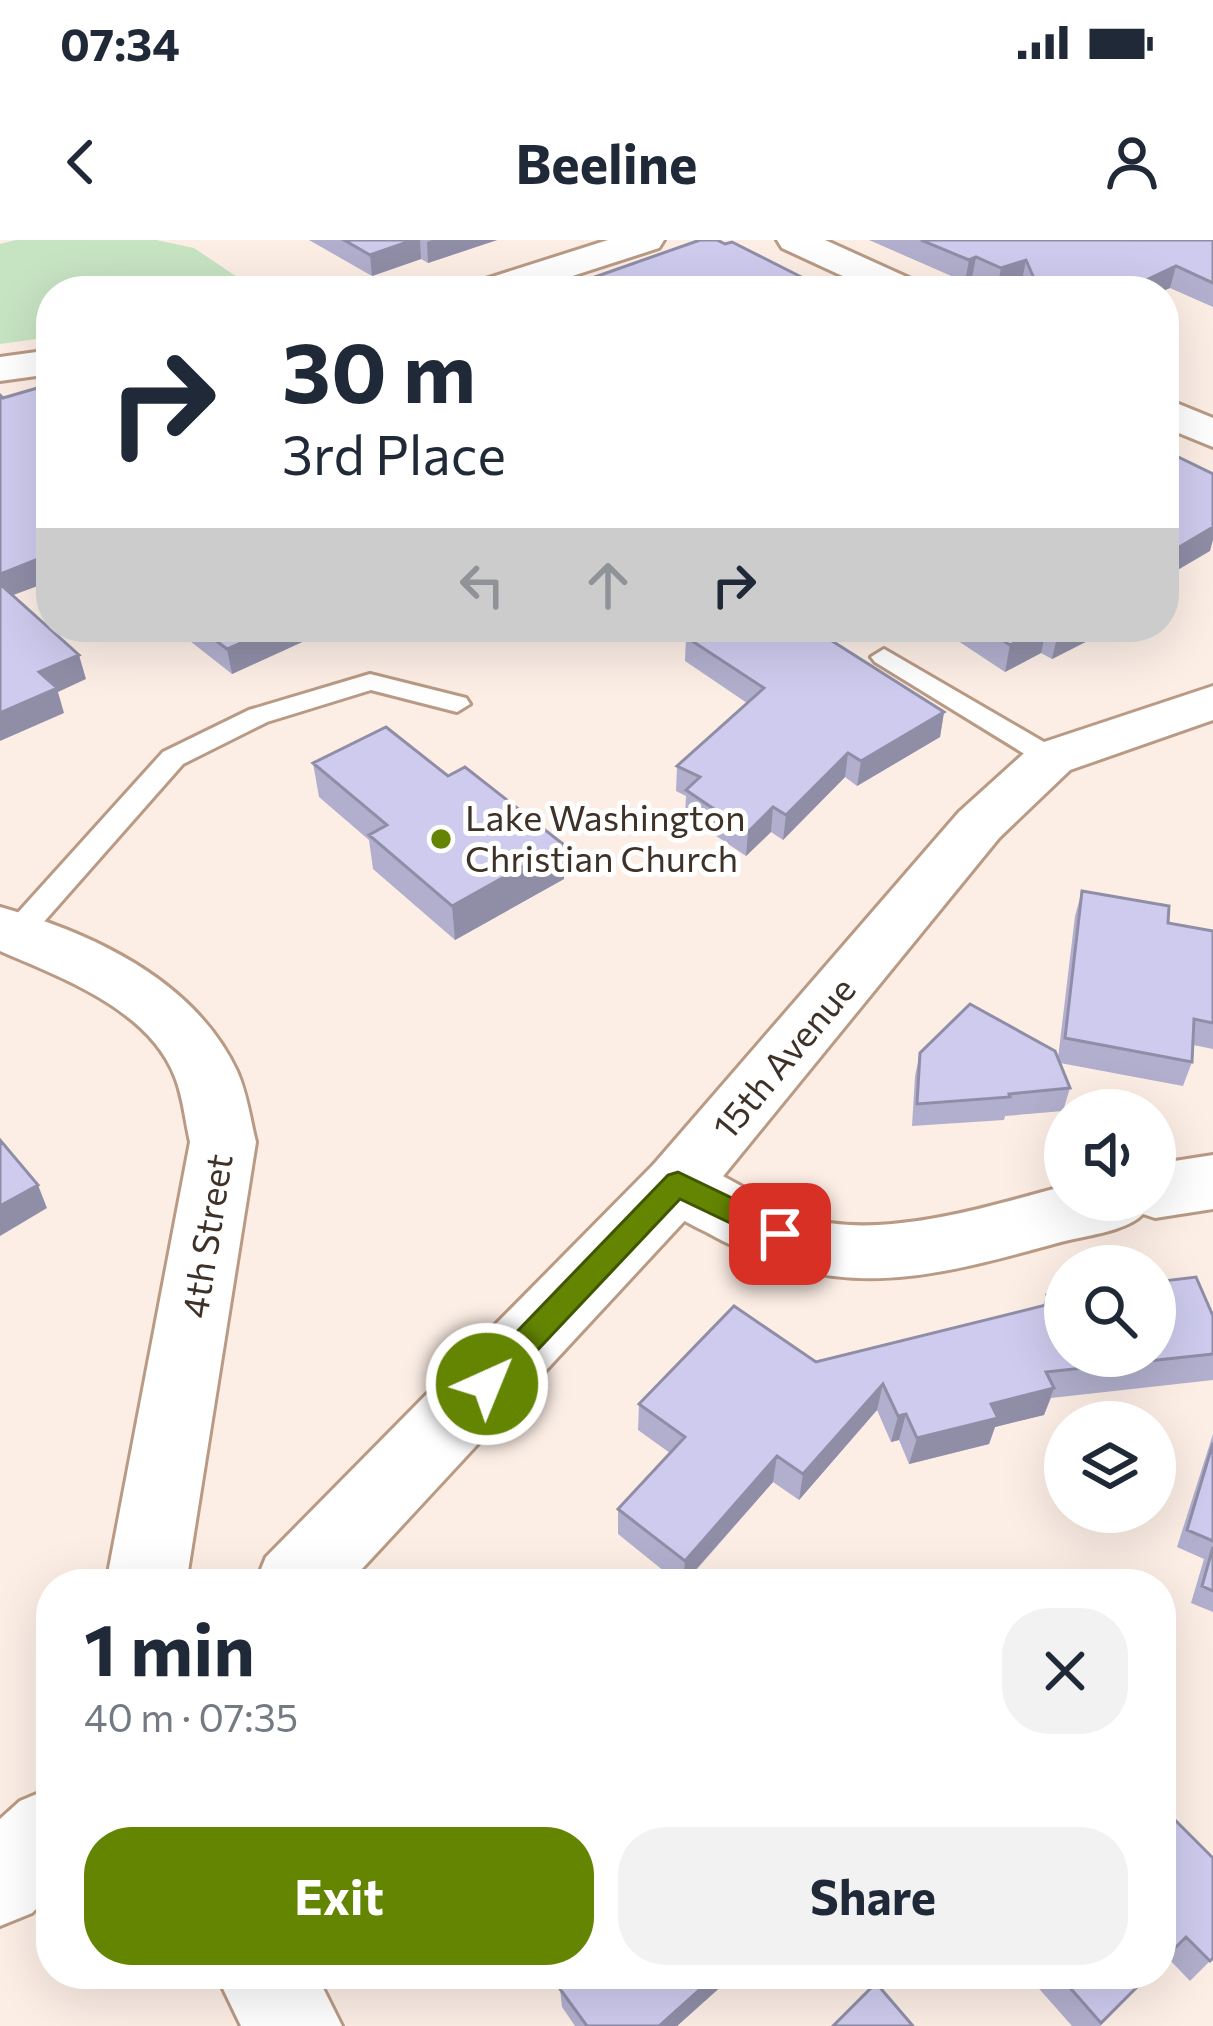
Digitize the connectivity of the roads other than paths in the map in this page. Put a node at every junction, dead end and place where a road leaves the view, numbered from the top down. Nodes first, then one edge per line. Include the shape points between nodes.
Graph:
1 (646, 240) edge
2 (796, 240) edge
3 (534, 276) edge
4 (874, 276) edge
5 (36, 364) edge
6 (0, 369) edge
7 (1179, 418) edge
8 (1213, 434) edge
9 (884, 657) dead end
10 (1213, 702) edge
11 (457, 704) dead end
12 (1051, 758) junction
13 (8, 931) edge
14 (1213, 1182) edge
15 (678, 1183) junction
16 (1176, 1188) edge
17 (1044, 1217) edge
18 (149, 1569) edge
19 (310, 1569) edge
20 (36, 1846) edge
21 (0, 1881) edge
22 (272, 1989) edge
23 (294, 2026) edge

1 - 3 street
2 - 4 street
5 - 6 street
7 - 8 street
9 - 12 lane
10 - 12 street, 15th Avenue
11 - 13 lane via 370,682 258,716 173,758
12 - 15 street, 15th Avenue via 979,825
13 - 18 street, 4th Street via 130,988 176,1024 205,1072 223,1142
14 - 16 street
15 - 17 street via 812,1248 897,1252
15 - 19 street, 15th Avenue
20 - 21 street
22 - 23 street

